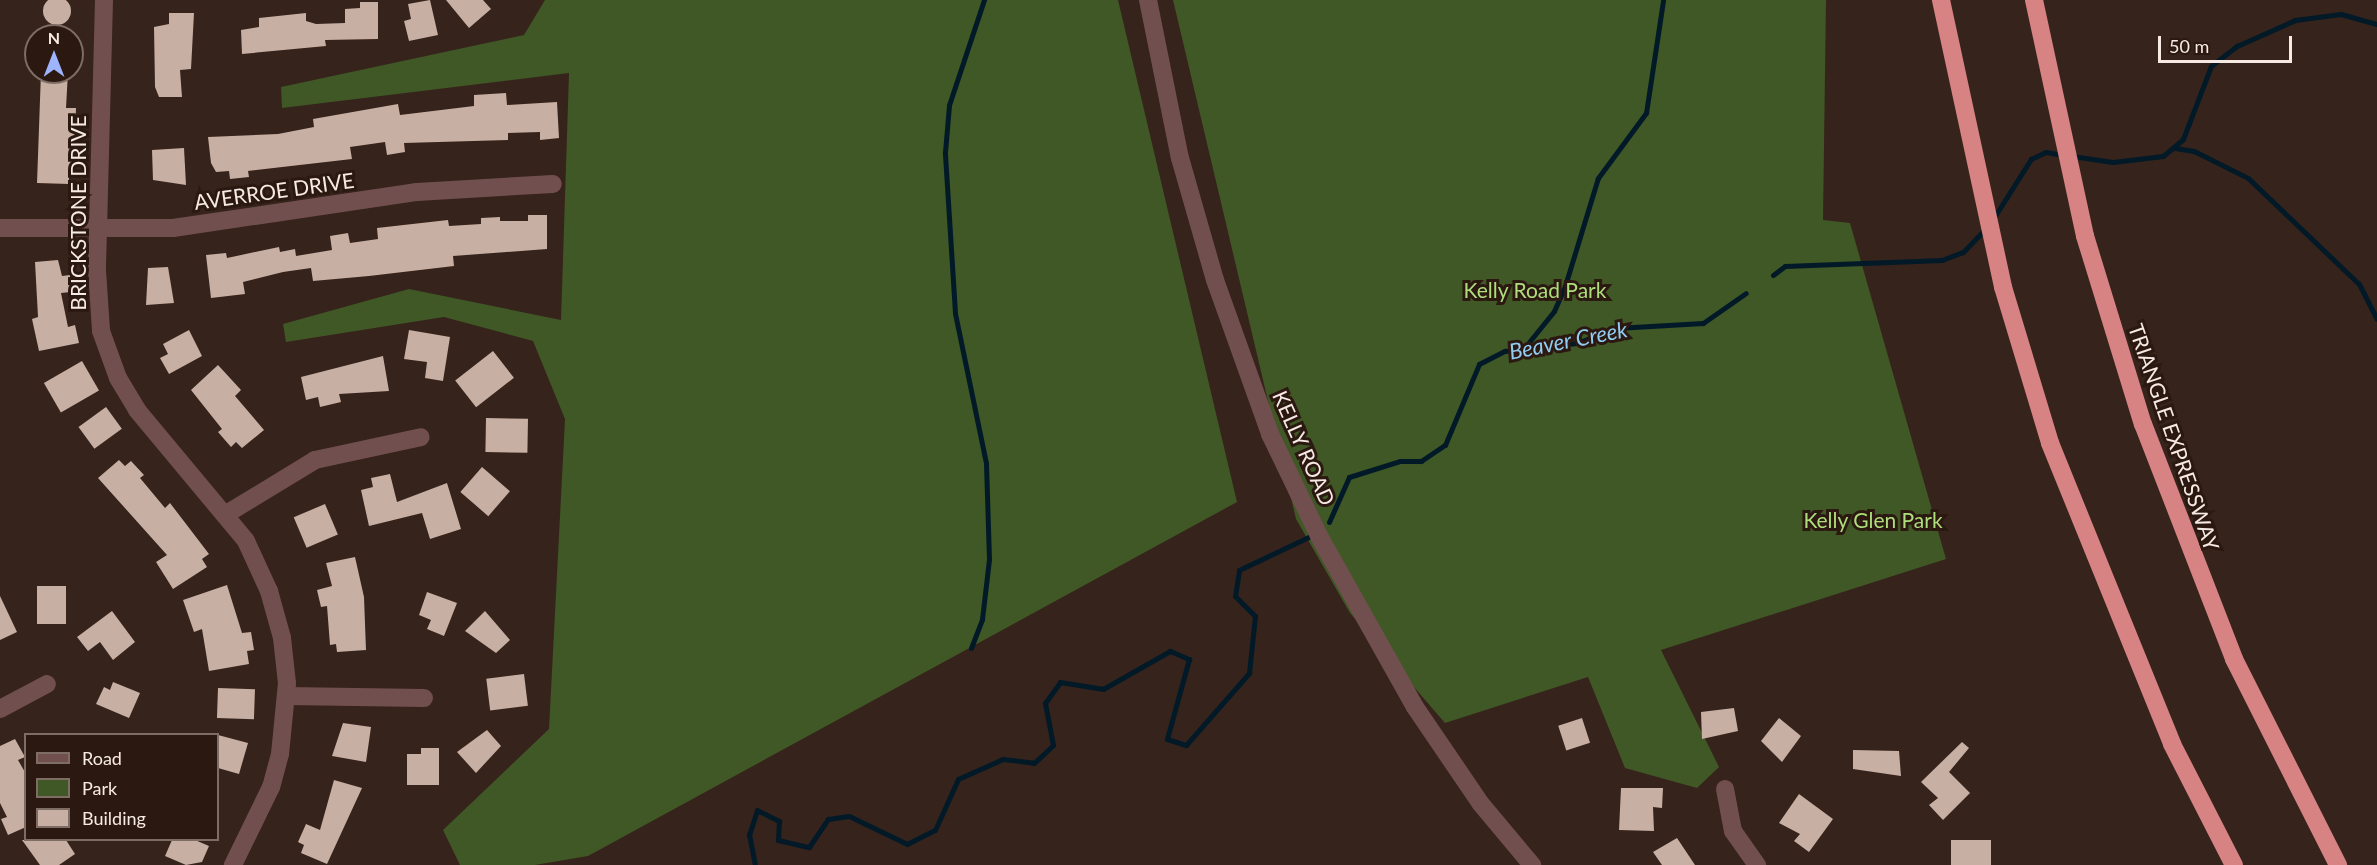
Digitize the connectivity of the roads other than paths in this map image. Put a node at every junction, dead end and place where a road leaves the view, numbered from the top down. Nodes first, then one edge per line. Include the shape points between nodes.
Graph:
1 (104, 0) edge
2 (1148, 0) edge
3 (1941, 0) edge
4 (2034, 0) edge
5 (553, 184) dead end
6 (0, 228) edge
7 (98, 230) junction
8 (421, 437) dead end
9 (228, 513) junction
10 (47, 684) dead end
11 (286, 696) junction
12 (424, 698) dead end
13 (0, 709) edge
14 (1725, 789) dead end
15 (233, 865) edge
16 (1532, 865) edge
17 (1757, 865) edge
18 (2234, 865) edge
19 (2338, 865) edge

1 - 7 street, BRICKSTONE DRIVE
2 - 16 street, KELLY ROAD via 1180,159 1218,290 1270,434 1319,536 1415,706 1481,804
3 - 18 highway via 2003,287 2050,443 2172,744
4 - 19 highway, TRIANGLE EXPRESSWAY via 2055,108 2112,330 2202,584 2234,658
5 - 7 street, AVERROE DRIVE via 449,189 225,222
6 - 7 street, AVERROE DRIVE
7 - 9 street, BRICKSTONE DRIVE via 99,313 118,378 151,427
8 - 9 street via 363,445 315,460
9 - 11 street, BRICKSTONE DRIVE via 269,591 282,638
10 - 13 street
11 - 12 street
11 - 15 street, BRICKSTONE DRIVE via 271,787
14 - 17 street via 1733,831

